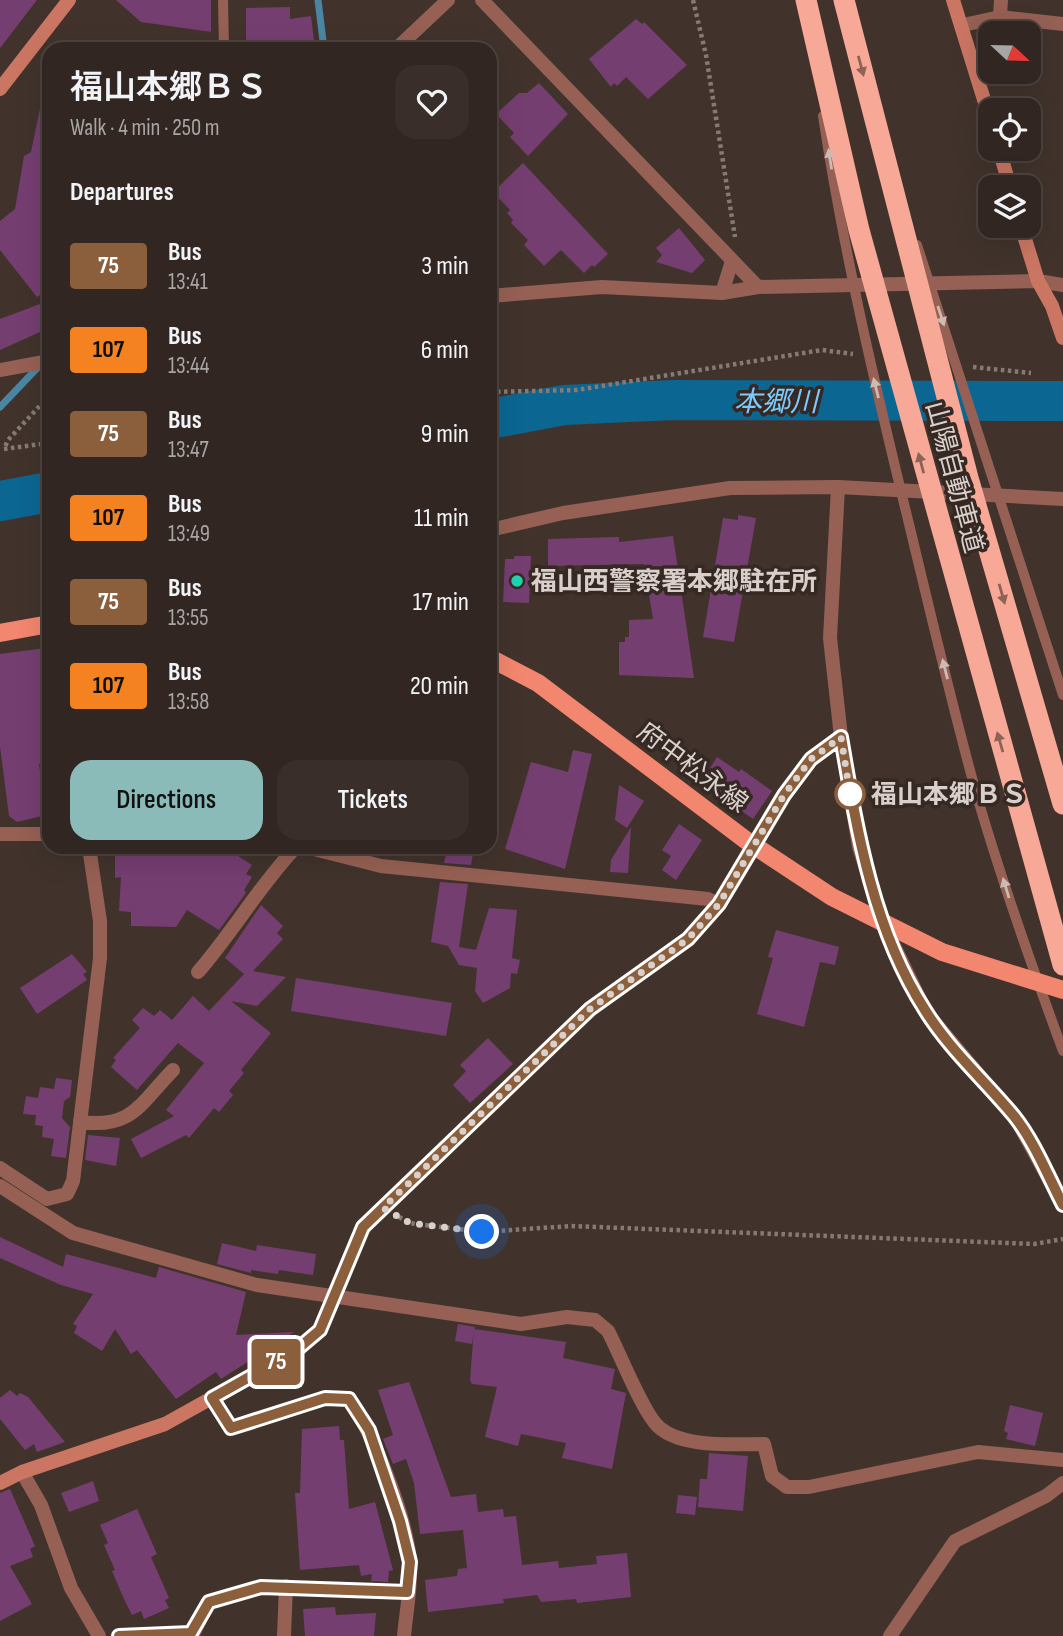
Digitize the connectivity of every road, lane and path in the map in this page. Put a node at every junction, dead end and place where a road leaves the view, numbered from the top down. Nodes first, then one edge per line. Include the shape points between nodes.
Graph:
1 (69, 0) edge
2 (223, 0) edge
3 (448, 0) edge
4 (482, 0) edge
5 (692, 0) edge
6 (806, 0) edge
7 (844, 0) edge
8 (953, 0) edge
9 (1001, 0) edge
10 (1000, 17) junction
11 (963, 24) junction
12 (1063, 24) edge
13 (224, 42) edge
14 (403, 42) edge
15 (0, 89) edge
16 (984, 98) edge
17 (908, 227) junction
18 (849, 228) junction
19 (1025, 238) edge
20 (732, 261) junction
21 (1038, 281) junction
22 (1063, 285) edge
23 (758, 288) junction
24 (722, 293) junction
25 (497, 295) edge
26 (1063, 338) edge
27 (862, 354) dead end
28 (42, 362) edge
29 (966, 366) dead end
30 (3, 369) edge
31 (1031, 373) dead end
32 (497, 392) edge
33 (42, 404) edge
34 (42, 444) edge
35 (838, 487) junction
36 (1063, 499) edge
37 (497, 528) edge
38 (42, 625) edge
39 (0, 633) edge
40 (497, 662) edge
41 (1063, 695) edge
42 (841, 737) junction
43 (1063, 804) edge
44 (0, 834) edge
45 (42, 834) edge
46 (755, 846) junction
47 (90, 854) edge
48 (289, 854) edge
49 (334, 854) edge
50 (719, 904) junction
51 (883, 923) junction
52 (1060, 957) edge
53 (198, 972) dead end
54 (1063, 990) edge
55 (1063, 1051) edge
56 (173, 1070) dead end
57 (80, 1122) junction
58 (0, 1168) edge
59 (0, 1186) edge
60 (1063, 1205) edge
61 (383, 1208) junction
62 (1063, 1240) edge
63 (333, 1298) junction
64 (212, 1398) junction
65 (1063, 1460) edge
66 (22, 1472) junction
67 (0, 1483) edge
68 (1063, 1483) edge
69 (286, 1586) junction
70 (407, 1592) junction
71 (192, 1635) edge
72 (99, 1636) edge
73 (119, 1636) edge
74 (284, 1636) edge
75 (404, 1636) edge
76 (890, 1636) edge

1 - 15 street
2 - 13 lane
3 - 14 street
4 - 20 street
5 - 20 path via 706,55 736,243
18 -> 6 highway, 山陽自動車道
7 -> 17 highway, 山陽自動車道
8 - 11 street
9 - 10 street
10 - 11 street
10 - 12 street
11 - 16 street
17 -> 41 lane via 1012,527
17 -> 43 highway, 山陽自動車道 via 983,528
52 -> 18 highway, 山陽自動車道 via 940,529
55 -> 18 lane via 977,795 910,526
19 - 21 street
20 - 23 street
20 - 24 street
21 - 22 street
21 - 23 street
21 - 26 street
23 - 24 street
24 - 25 street via 603,287
27 - 32 path via 822,350 577,390
28 - 30 street
29 - 31 path
33 - 34 path via 4,449
35 - 36 street
35 - 37 street via 730,488 563,513
35 - 42 street via 830,638
38 - 39 main road
40 - 46 main road, 府中松永線 via 538,682
42 - 46 street via 811,759
42 - 51 street via 859,847
44 - 45 street
46 - 50 street
46 - 51 main road, 府中松永線 via 832,897
47 - 57 street via 100,921 100,958
48 - 53 street
49 - 50 street via 381,866 708,899
50 - 61 street via 688,939 590,1009
51 - 54 main road, 府中松永線 via 942,952
51 - 60 street via 926,1012 1016,1119
56 - 57 street via 124,1121
57 - 58 street via 73,1181 67,1194 47,1199
59 - 63 street via 73,1233 257,1285
61 - 62 path via 410,1223 482,1232 571,1226 1034,1244
61 - 63 street via 363,1227
63 - 64 street via 320,1330 294,1352
63 - 65 street via 521,1324 567,1317 595,1320 608,1331 656,1424 700,1443 764,1444 772,1476 787,1487 809,1488 978,1452
64 - 66 street via 165,1424
64 - 70 street via 231,1428 325,1398 349,1399 369,1430 400,1521 410,1562
66 - 67 street
66 - 72 street via 41,1505 71,1588
68 - 76 street via 956,1541
69 - 70 street
69 - 71 street via 261,1587 209,1602
69 - 74 street
70 - 75 street
71 - 73 street

